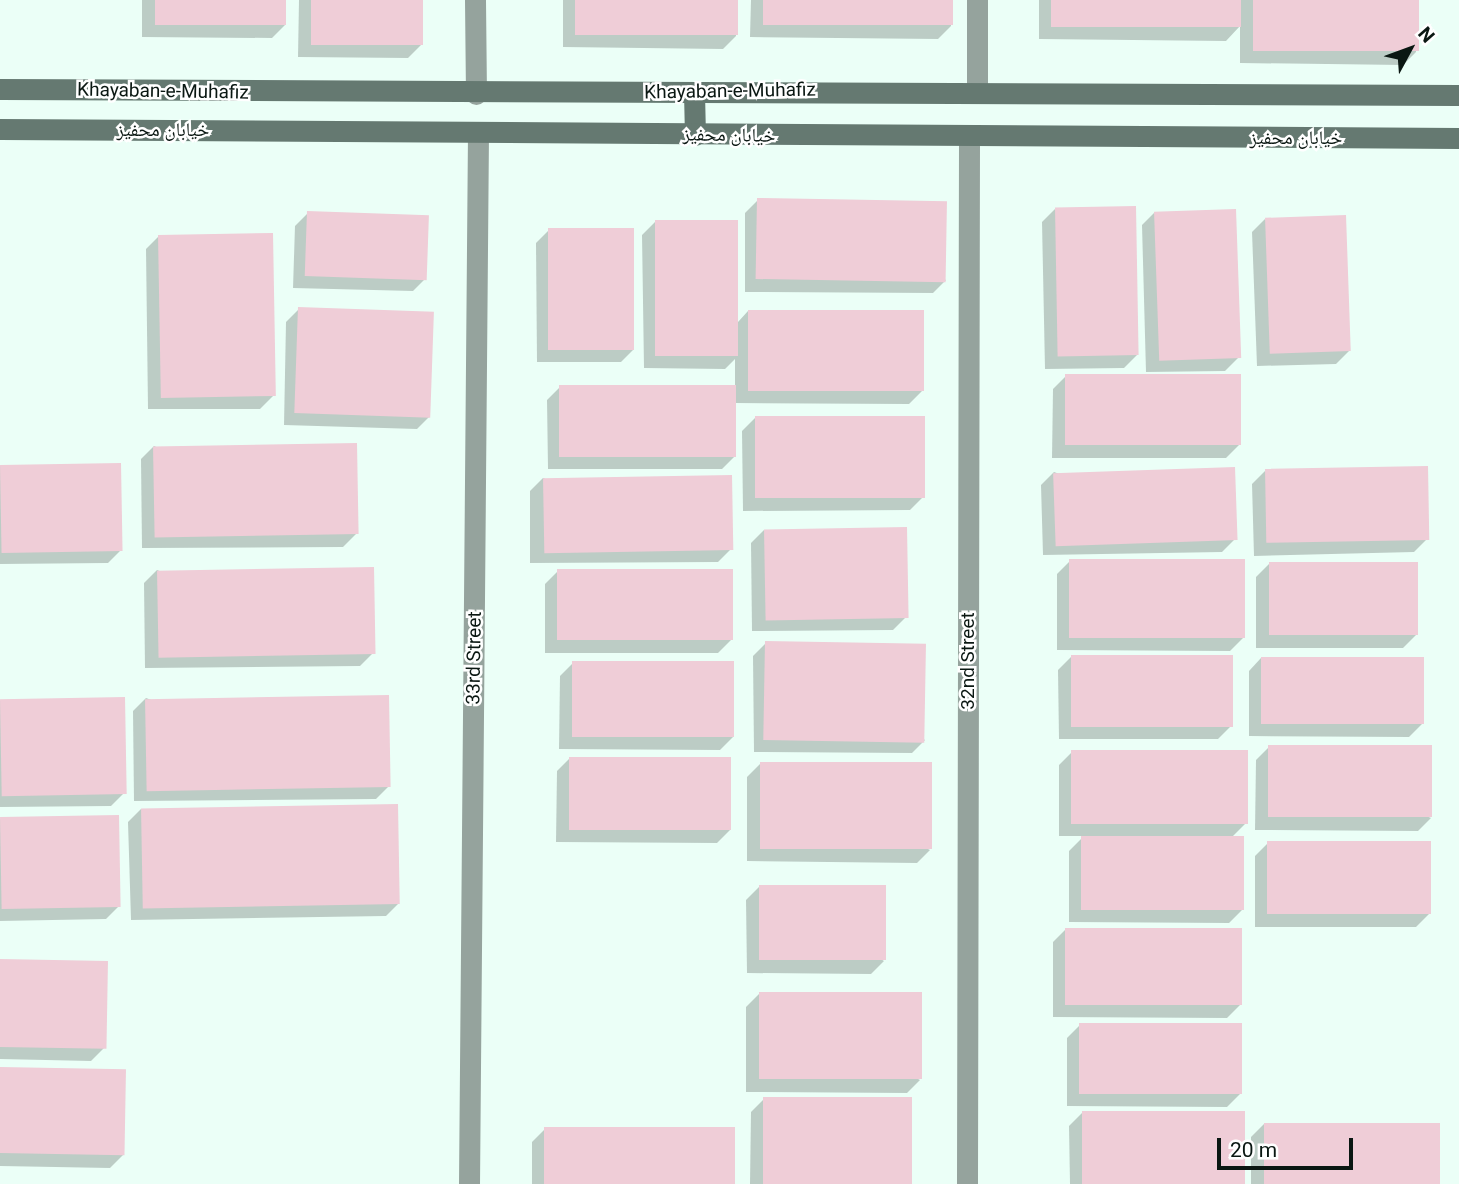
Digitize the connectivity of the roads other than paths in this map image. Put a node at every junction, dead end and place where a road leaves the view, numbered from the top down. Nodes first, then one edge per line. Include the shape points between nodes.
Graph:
1 (475, 0) edge
2 (977, 0) edge
3 (0, 89) edge
4 (977, 89) junction
5 (694, 92) junction
6 (476, 94) junction
7 (1459, 95) edge
8 (0, 129) edge
9 (478, 132) junction
10 (695, 135) junction
11 (969, 138) junction
12 (1459, 138) edge
13 (469, 1184) edge
14 (967, 1184) edge

1 - 6 street
2 - 4 street
3 - 6 street, Khayaban-e-Muhafiz
4 - 5 street, Khayaban-e-Muhafiz
4 - 7 street, Khayaban-e-Muhafiz
5 - 6 street, Khayaban-e-Muhafiz
5 - 10 street
8 - 9 street, خیابان محفیز
9 - 10 street, خیابان محفیز
9 - 13 street, 33rd Street
10 - 11 street, خیابان محفیز
11 - 12 street, خیابان محفیز
11 - 14 street, 32nd Street

